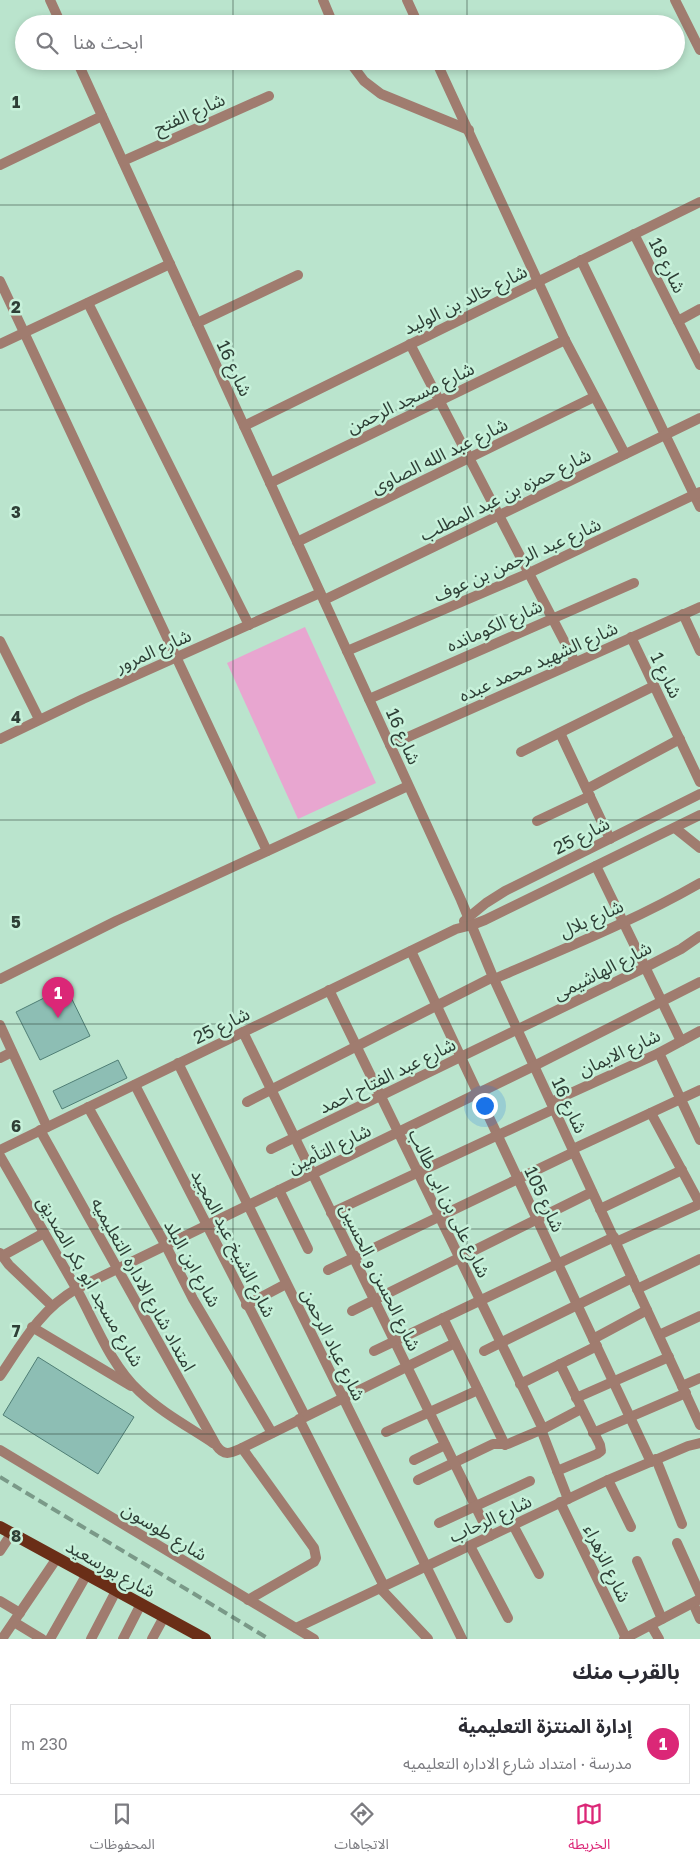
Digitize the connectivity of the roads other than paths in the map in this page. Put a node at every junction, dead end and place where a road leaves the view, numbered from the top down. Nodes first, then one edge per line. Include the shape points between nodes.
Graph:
1 (50, 0) edge
2 (323, 0) edge
3 (407, 0) edge
4 (675, 0) edge
5 (56, 15) edge
6 (329, 15) edge
7 (414, 15) edge
8 (683, 15) edge
9 (685, 18) edge
10 (699, 44) edge
11 (81, 70) edge
12 (356, 70) edge
13 (440, 70) edge
14 (269, 96) dead end
15 (102, 116) junction
16 (469, 130) junction
17 (123, 161) junction
18 (0, 164) edge
19 (700, 202) edge
20 (634, 234) junction
21 (581, 260) junction
22 (170, 264) junction
23 (298, 275) dead end
24 (0, 281) edge
25 (538, 281) junction
26 (88, 302) junction
27 (700, 309) edge
28 (678, 322) junction
29 (197, 323) junction
30 (25, 332) junction
31 (565, 340) junction
32 (0, 344) edge
33 (410, 344) junction
34 (700, 365) edge
35 (594, 397) junction
36 (440, 401) junction
37 (700, 418) edge
38 (244, 426) junction
39 (665, 434) junction
40 (625, 454) junction
41 (470, 458) junction
42 (270, 483) junction
43 (697, 494) edge
44 (700, 507) edge
45 (499, 516) junction
46 (297, 542) junction
47 (529, 573) junction
48 (634, 583) dead end
49 (322, 597) junction
50 (700, 607) edge
51 (683, 614) junction
52 (552, 617) junction
53 (249, 625) junction
54 (631, 638) junction
55 (0, 641) edge
56 (347, 651) junction
57 (700, 651) edge
58 (176, 658) junction
59 (575, 662) junction
60 (654, 686) junction
61 (369, 699) junction
62 (39, 720) junction
63 (560, 733) junction
64 (0, 739) edge
65 (680, 739) junction
66 (390, 745) junction
67 (521, 752) dead end
68 (700, 782) edge
69 (408, 786) junction
70 (588, 793) junction
71 (700, 794) edge
72 (700, 816) edge
73 (537, 821) dead end
74 (675, 828) junction
75 (610, 839) junction
76 (700, 848) edge
77 (267, 851) junction
78 (596, 866) junction
79 (700, 883) edge
80 (470, 921) junction
81 (623, 922) junction
82 (700, 936) edge
83 (411, 951) junction
84 (644, 968) junction
85 (494, 978) junction
86 (0, 979) edge
87 (700, 982) edge
88 (329, 990) junction
89 (661, 1002) junction
90 (436, 1006) junction
91 (0, 1025) edge
92 (518, 1030) junction
93 (700, 1031) edge
94 (243, 1032) junction
95 (680, 1042) junction
96 (356, 1046) junction
97 (12, 1052) junction
98 (659, 1053) junction
99 (0, 1058) edge
100 (461, 1058) junction
101 (178, 1063) junction
102 (534, 1066) junction
103 (135, 1085) junction
104 (271, 1090) junction
105 (700, 1090) edge
106 (478, 1094) junction
107 (381, 1096) junction
108 (680, 1100) junction
109 (247, 1102) dead end
110 (552, 1105) junction
111 (88, 1107) junction
112 (651, 1113) junction
113 (44, 1128) junction
114 (398, 1132) junction
115 (498, 1136) junction
116 (294, 1138) junction
117 (700, 1140) edge
118 (271, 1149) dead end
119 (0, 1150) edge
120 (573, 1151) junction
121 (0, 1156) edge
122 (682, 1170) junction
123 (418, 1173) junction
124 (312, 1174) junction
125 (518, 1179) junction
126 (279, 1190) junction
127 (592, 1192) junction
128 (248, 1205) junction
129 (600, 1209) junction
130 (331, 1213) junction
131 (439, 1217) junction
132 (537, 1219) junction
133 (206, 1225) junction
134 (44, 1233) junction
135 (615, 1240) junction
136 (165, 1244) junction
137 (308, 1249) dead end
138 (1, 1254) edge
139 (353, 1258) junction
140 (459, 1258) junction
141 (700, 1259) edge
142 (558, 1264) junction
143 (117, 1268) junction
144 (328, 1270) dead end
145 (632, 1278) junction
146 (286, 1284) junction
147 (76, 1289) junction
148 (637, 1289) junction
149 (374, 1300) junction
150 (480, 1301) junction
151 (246, 1305) junction
152 (577, 1305) junction
153 (52, 1306) junction
154 (647, 1310) junction
155 (352, 1311) dead end
156 (700, 1316) edge
157 (443, 1318) junction
158 (32, 1327) junction
159 (659, 1335) junction
160 (394, 1341) junction
161 (595, 1342) junction
162 (455, 1343) junction
163 (500, 1343) junction
164 (374, 1351) dead end
165 (484, 1351) dead end
166 (669, 1357) junction
167 (560, 1364) junction
168 (406, 1366) junction
169 (0, 1376) edge
170 (700, 1378) edge
171 (613, 1381) junction
172 (520, 1384) junction
173 (138, 1390) junction
174 (478, 1390) junction
175 (684, 1390) junction
176 (343, 1398) junction
177 (576, 1398) junction
178 (582, 1409) junction
179 (429, 1412) junction
180 (630, 1417) junction
181 (302, 1418) junction
182 (700, 1425) edge
183 (543, 1429) junction
184 (272, 1432) junction
185 (386, 1432) dead end
186 (593, 1433) junction
187 (700, 1443) edge
188 (445, 1445) junction
189 (505, 1445) junction
190 (242, 1448) junction
191 (219, 1449) junction
192 (0, 1450) edge
193 (414, 1460) dead end
194 (653, 1460) junction
195 (454, 1464) junction
196 (557, 1471) junction
197 (418, 1480) dead end
198 (608, 1480) junction
199 (530, 1481) dead end
200 (564, 1501) junction
201 (475, 1506) junction
202 (439, 1523) dead end
203 (682, 1524) dead end
204 (513, 1525) junction
205 (0, 1527) edge
206 (631, 1527) dead end
207 (12, 1533) junction
208 (490, 1536) junction
209 (677, 1543) dead end
210 (470, 1546) junction
211 (0, 1551) edge
212 (57, 1558) junction
213 (637, 1561) dead end
214 (426, 1566) junction
215 (87, 1574) junction
216 (539, 1574) dead end
217 (382, 1587) junction
218 (116, 1591) junction
219 (700, 1594) edge
220 (248, 1600) junction
221 (0, 1601) edge
222 (696, 1601) edge
223 (141, 1604) junction
224 (164, 1617) junction
225 (17, 1618) junction
226 (508, 1618) dead end
227 (662, 1619) junction
228 (700, 1619) edge
229 (651, 1625) junction
230 (296, 1628) junction
231 (186, 1635) edge
232 (625, 1638) edge
233 (2, 1639) edge
234 (42, 1639) edge
235 (50, 1639) edge
236 (92, 1639) edge
237 (123, 1639) edge
238 (152, 1639) edge
239 (205, 1639) edge
240 (314, 1639) edge
241 (428, 1639) edge
242 (462, 1639) edge
243 (659, 1639) edge

1 - 5 street
2 - 6 street
3 - 7 street
4 - 8 street
9 - 10 street
11 - 15 street, شارع 16
12 - 16 street via 381,94
13 - 16 street
14 - 17 street, شارع الفتح
15 - 17 street, شارع 16
15 - 18 street
16 - 25 street
17 - 22 street, شارع 16
19 - 20 street, شارع خالد بن الوليد
20 - 21 street, شارع خالد بن الوليد
20 - 28 street, شارع 18
21 - 25 street, شارع خالد بن الوليد
21 - 39 street
22 - 26 street
22 - 29 street, شارع 16
23 - 29 street
24 - 30 street
25 - 31 street
25 - 33 street, شارع خالد بن الوليد
26 - 30 street
26 - 53 street
27 - 28 street
28 - 34 street, شارع 18
29 - 38 street, شارع 16
30 - 32 street
30 - 58 street
31 - 35 street
31 - 36 street, شارع مسجد الرحمن
33 - 36 street
33 - 38 street, شارع خالد بن الوليد
35 - 40 street
35 - 41 street, شارع عبد الله الصاوى
36 - 41 street
36 - 42 street, شارع مسجد الرحمن
37 - 39 street, شارع حمزه بن عبد المطلب
38 - 42 street, شارع 16
39 - 40 street, شارع حمزه بن عبد المطلب
39 - 43 street
40 - 45 street, شارع حمزه بن عبد المطلب
41 - 45 street
41 - 46 street, شارع عبد الله الصاوى
42 - 46 street, شارع 16
43 - 44 street
43 - 47 street, شارع عبد الرحمن بن عوف
45 - 47 street
45 - 49 street, شارع حمزه بن عبد المطلب
46 - 49 street, شارع 16
47 - 52 street
47 - 56 street, شارع عبد الرحمن بن عوف
48 - 52 street, شارع الكومانده
49 - 53 street, شارع المرور
49 - 56 street, شارع 16
50 - 51 street, شارع الشهيد محمد عبده
51 - 54 street, شارع الشهيد محمد عبده
51 - 57 street
52 - 59 street
52 - 61 street, شارع الكومانده
53 - 58 street, شارع المرور
54 - 59 street, شارع الشهيد محمد عبده
54 - 60 street, شارع 1
55 - 62 street
56 - 61 street, شارع 16
58 - 62 street, شارع المرور
58 - 77 street
59 - 66 street, شارع الشهيد محمد عبده
60 - 63 street
60 - 65 street, شارع 1
61 - 66 street, شارع 16
62 - 64 street, شارع المرور
63 - 67 street
63 - 70 street
65 - 68 street, شارع 1
65 - 70 street
66 - 69 street, شارع 16
69 - 77 street
69 - 80 street, شارع 16
70 - 73 street
70 - 75 street
71 - 75 street, شارع 25
72 - 74 street, شارع 25
74 - 76 street
74 - 78 street, شارع 25
75 - 80 street, شارع 25 via 505,891
77 - 86 street
78 - 80 street, شارع 25
78 - 81 street
79 - 81 street, شارع بلال
80 - 83 street, شارع 25
80 - 85 street, شارع 16
81 - 84 street
81 - 85 street, شارع بلال
82 - 84 street, شارع الهاشيمى
83 - 88 street, شارع 25
83 - 90 street, شارع 105
84 - 89 street
84 - 92 street, شارع الهاشيمى
85 - 90 street, شارع بلال
85 - 92 street, شارع 16
87 - 89 street, شارع التأمين
88 - 94 street, شارع 25
88 - 96 street, شارع على بن ابى طالب
89 - 95 street
89 - 102 street, شارع التأمين
90 - 96 street, شارع بلال
90 - 100 street, شارع 105
91 - 97 street, امتداد شارع الاداره التعليميه
92 - 100 street, شارع عبد الفتاح احمد
92 - 102 street, شارع 16
93 - 95 street, شارع الايمان
94 - 101 street, شارع 25
94 - 104 street, شارع الحسن و الحسين
95 - 98 street, شارع الايمان
96 - 104 street, شارع بلال
96 - 107 street, شارع على بن ابى طالب
97 - 99 street
97 - 113 street, امتداد شارع الاداره التعليميه
98 - 108 street
98 - 110 street, شارع الايمان
100 - 106 street, شارع 105
100 - 107 street, شارع عبد الفتاح احمد
101 - 103 street, شارع 25
101 - 128 street, شارع عباد الرحمن
102 - 106 street, شارع التأمين
102 - 110 street, شارع 16
103 - 111 street, شارع 25
103 - 133 street, شارع الشيخ عبد المجيد
104 - 109 street, شارع بلال
104 - 116 street, شارع الحسن و الحسين
105 - 108 street
106 - 114 street, شارع التأمين
106 - 115 street, شارع 105
107 - 114 street, شارع على بن ابى طالب
107 - 116 street, شارع عبد الفتاح احمد
108 - 112 street
108 - 117 street
110 - 115 street, شارع الايمان
110 - 120 street, شارع 16
111 - 113 street, شارع 25
111 - 136 street, شارع ابن البلد
112 - 120 street
112 - 122 street
113 - 119 street, شارع 25
113 - 143 street, امتداد شارع الاداره التعليميه
114 - 123 street, شارع على بن ابى طالب
114 - 124 street, شارع التأمين
115 - 123 street, شارع الايمان
115 - 125 street, شارع 105
116 - 118 street, شارع عبد الفتاح احمد
116 - 124 street, شارع الحسن و الحسين
120 - 125 street
120 - 127 street, شارع 16
121 - 134 street, شارع مسجد ابو بكر الصديق
122 - 129 street
122 - 135 street via 700,1204
123 - 130 street, شارع الايمان
123 - 131 street, شارع على بن ابى طالب
124 - 126 street, شارع التأمين
124 - 130 street, شارع الحسن و الحسين
125 - 131 street
125 - 132 street, شارع 105
126 - 128 street, شارع التأمين
126 - 137 street
127 - 129 street, شارع 16
127 - 132 street
128 - 133 street, شارع التأمين
128 - 146 street, شارع عباد الرحمن
129 - 135 street, شارع 16
130 - 139 street, شارع الحسن و الحسين
131 - 139 street
131 - 140 street, شارع على بن ابى طالب
132 - 140 street
132 - 142 street, شارع 105
133 - 136 street, شارع التأمين
133 - 151 street, شارع الشيخ عبد المجيد
134 - 138 street
134 - 147 street, شارع مسجد ابو بكر الصديق
135 - 142 street
135 - 145 street, شارع 16
136 - 143 street, شارع التأمين
136 - 184 street, شارع ابن البلد via 193,1299
138 - 153 street
139 - 144 street
139 - 149 street, شارع الحسن و الحسين
140 - 149 street
140 - 150 street, شارع على بن ابى طالب
141 - 148 street
142 - 150 street
142 - 152 street, شارع 105
143 - 147 street, شارع التأمين
143 - 191 street, امتداد شارع الاداره التعليميه
145 - 148 street, شارع 16
145 - 152 street
146 - 151 street
146 - 176 street, شارع عباد الرحمن
147 - 153 street, شارع التأمين
147 - 173 street, شارع مسجد ابو بكر الصديق via 111,1354
148 - 154 street, شارع 16
149 - 155 street
149 - 160 street, شارع الحسن و الحسين
150 - 157 street
150 - 163 street, شارع على بن ابى طالب
151 - 181 street, شارع الشيخ عبد المجيد
152 - 161 street, شارع 105
152 - 163 street
153 - 158 street, شارع التأمين
154 - 159 street, شارع 16
154 - 161 street
156 - 159 street
157 - 160 street
157 - 162 street
158 - 169 street, شارع التأمين
158 - 173 street
159 - 166 street, شارع 16
160 - 164 street
160 - 168 street, شارع الحسن و الحسين
161 - 167 street
161 - 171 street, شارع 105
162 - 168 street
162 - 174 street
163 - 165 street
163 - 172 street, شارع على بن ابى طالب
166 - 171 street
166 - 175 street, شارع 16
167 - 172 street
167 - 177 street
168 - 176 street
168 - 179 street, شارع الحسن و الحسين
170 - 175 street
171 - 177 street
171 - 180 street, شارع 105
172 - 183 street, شارع على بن ابى طالب
173 - 191 street, شارع مسجد ابو بكر الصديق
174 - 179 street
174 - 189 street
175 - 180 street
175 - 182 street, شارع 16
176 - 181 street
176 - 214 street, شارع عباد الرحمن
177 - 178 street
178 - 183 street
178 - 186 street
179 - 185 street
179 - 188 street, شارع الحسن و الحسين
180 - 186 street
180 - 194 street, شارع 105
181 - 184 street
181 - 217 street, شارع الشيخ عبد المجيد
183 - 189 street
183 - 196 street, شارع على بن ابى طالب via 541,1435
184 - 190 street
186 - 196 street via 601,1448 600,1453
187 - 194 street, شارع الرحاب
188 - 193 street
188 - 195 street, شارع الحسن و الحسين
189 - 195 street via 493,1444
190 - 191 street via 226,1454
190 - 220 street via 314,1548 316,1558
192 - 220 street, شارع طوسون
194 - 198 street, شارع الرحاب
194 - 203 street, شارع 105
195 - 197 street
195 - 201 street, شارع الحسن و الحسين
196 - 200 street, شارع الزهراء
198 - 200 street, شارع الرحاب
198 - 206 street
199 - 201 street
200 - 204 street, شارع الرحاب
200 - 232 street, شارع الزهراء
201 - 202 street
201 - 208 street, شارع الحسن و الحسين
204 - 208 street, شارع الرحاب
204 - 216 street
205 - 207 main road, شارع بورسعيد
207 - 211 street
207 - 212 main road, شارع بورسعيد
208 - 210 street, شارع الرحاب
209 - 219 street
210 - 214 street, شارع الرحاب
210 - 226 street
212 - 215 main road, شارع بورسعيد
212 - 225 street
213 - 227 street
214 - 217 street, شارع الرحاب
214 - 242 street, شارع عباد الرحمن
215 - 218 main road, شارع بورسعيد
215 - 235 street
217 - 230 street, شارع الرحاب
217 - 241 street, شارع الشيخ عبد المجيد
218 - 223 main road, شارع بورسعيد
218 - 236 street
220 - 230 street, شارع طوسون
221 - 225 street
222 - 227 street
222 - 228 street
223 - 224 main road, شارع بورسعيد
223 - 237 street
224 - 231 main road, شارع بورسعيد
224 - 238 street
225 - 233 street
225 - 234 street
227 - 229 street
229 - 232 street
229 - 243 street
230 - 240 street, شارع طوسون
231 - 239 main road, شارع بورسعيد

